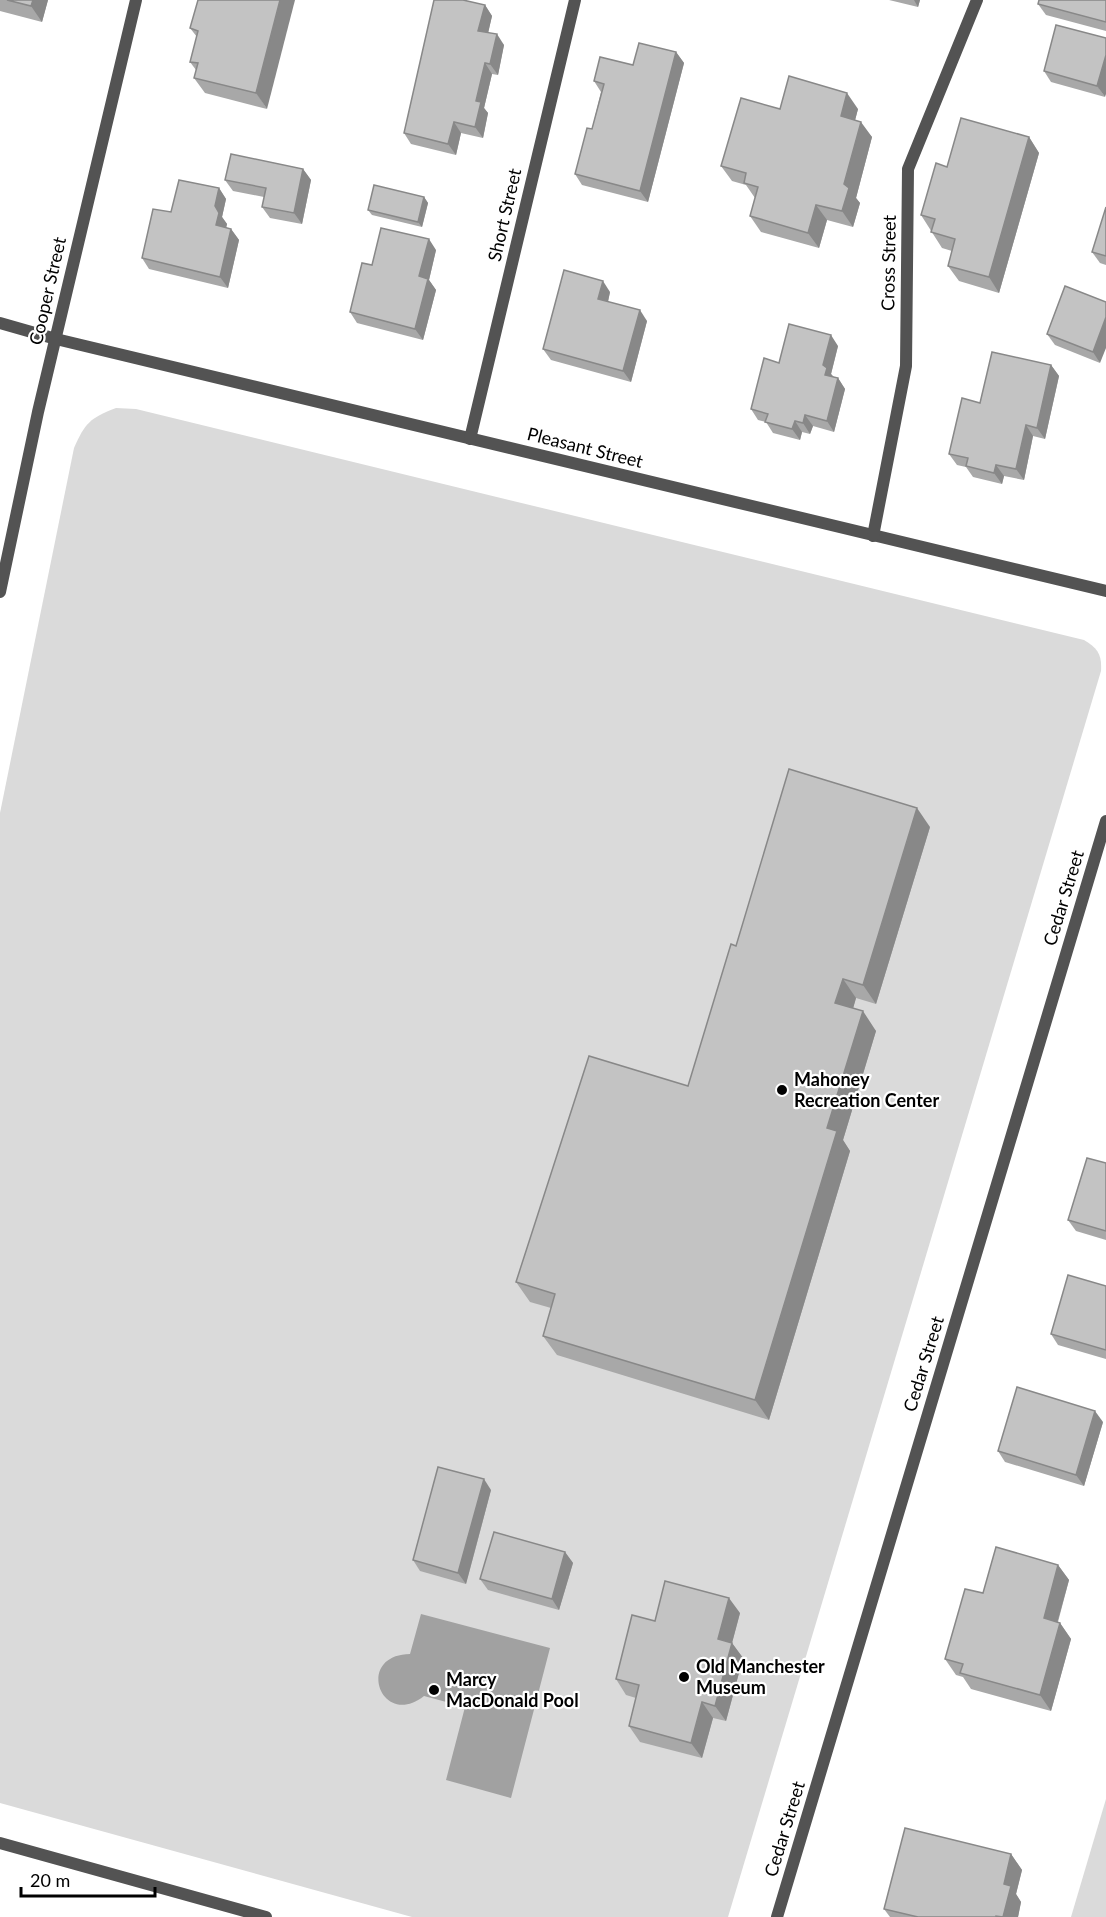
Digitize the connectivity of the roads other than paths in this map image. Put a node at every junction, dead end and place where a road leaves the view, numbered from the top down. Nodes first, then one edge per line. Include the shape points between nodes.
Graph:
1 (136, 0) edge
2 (575, 0) edge
3 (977, 0) edge
4 (0, 323) edge
5 (56, 339) junction
6 (470, 439) junction
7 (873, 536) junction
8 (1106, 591) edge
9 (0, 592) edge
10 (1106, 821) edge
11 (0, 1843) edge
12 (266, 1917) edge
13 (777, 1917) edge

1 - 5 street, Cooper Street
2 - 6 street, Short Street
3 - 7 street, Cross Street via 908,169 906,366
4 - 5 street, Pleasant Street
5 - 6 street, Pleasant Street
5 - 9 street, Cooper Street
6 - 7 street, Pleasant Street
7 - 8 street, Pleasant Street
10 - 13 street, Cedar Street
11 - 12 street

